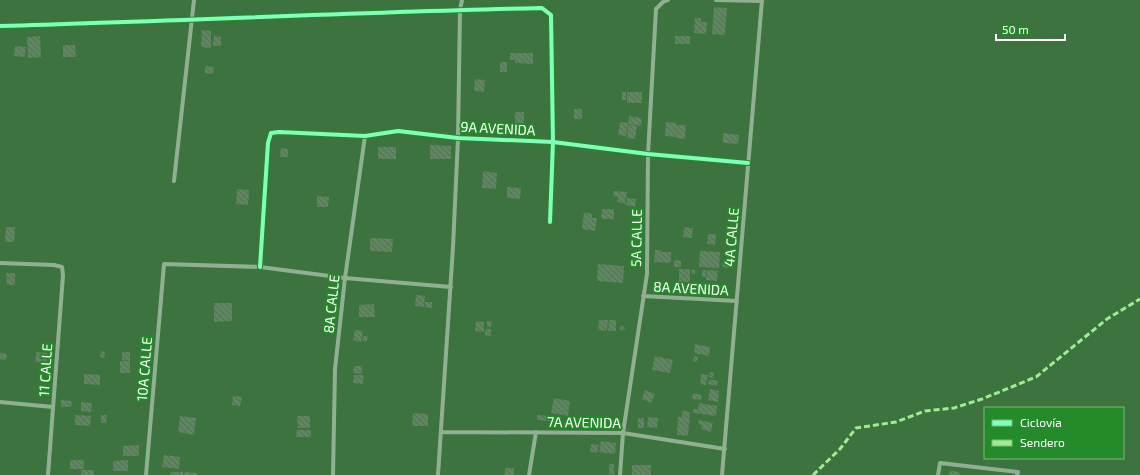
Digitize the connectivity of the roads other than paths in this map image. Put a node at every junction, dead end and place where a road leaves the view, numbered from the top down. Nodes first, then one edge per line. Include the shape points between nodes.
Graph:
1 (194, 0) edge
2 (462, 0) edge
3 (668, 0) edge
4 (716, 0) edge
5 (762, 1) edge
6 (460, 10) junction
7 (192, 20) junction
8 (0, 26) edge
9 (365, 136) junction
10 (458, 138) junction
11 (553, 142) junction
12 (648, 154) junction
13 (748, 163) junction
14 (174, 181) dead end
15 (550, 222) dead end
16 (0, 263) edge
17 (260, 267) junction
18 (345, 278) junction
19 (451, 287) junction
20 (643, 296) junction
21 (737, 301) junction
22 (0, 402) edge
23 (53, 407) junction
24 (442, 432) junction
25 (536, 432) junction
26 (623, 433) junction
27 (725, 449) junction
28 (1017, 474) edge
29 (48, 475) edge
30 (146, 475) edge
31 (333, 475) edge
32 (438, 475) edge
33 (529, 475) edge
34 (620, 475) edge
35 (722, 475) edge
36 (938, 475) edge

1 - 7 street
2 - 6 street
3 - 12 street, 5A CALLE via 656,9
4 - 5 street
5 - 13 street, 4A CALLE
6 - 7 street
6 - 10 street
6 - 11 street via 542,8 551,15
7 - 8 street
7 - 14 street
9 - 10 street, 9A AVENIDA via 398,132
9 - 17 street, 9A AVENIDA via 271,133 268,143
9 - 18 street, 8A CALLE
10 - 11 street, 9A AVENIDA
10 - 19 street
11 - 12 street, 9A AVENIDA
11 - 15 street
12 - 13 street, 9A AVENIDA
12 - 20 street, 5A CALLE via 647,274
13 - 21 street, 4A CALLE
16 - 23 street, 11 CALLE via 62,267 64,274
17 - 18 street
17 - 30 street, 10A CALLE via 164,264
18 - 19 street
18 - 31 street, 8A CALLE via 335,369
19 - 24 street
20 - 21 street, 8A AVENIDA
20 - 26 street, 5A CALLE
21 - 27 street, 4A CALLE
22 - 23 street
23 - 29 street, 11 CALLE
24 - 25 street, 7A AVENIDA
24 - 32 street
25 - 26 street, 7A AVENIDA
25 - 33 street
26 - 27 street, 7A AVENIDA
26 - 34 street, 5A CALLE
27 - 35 street, 4A CALLE
28 - 36 street via 940,463

